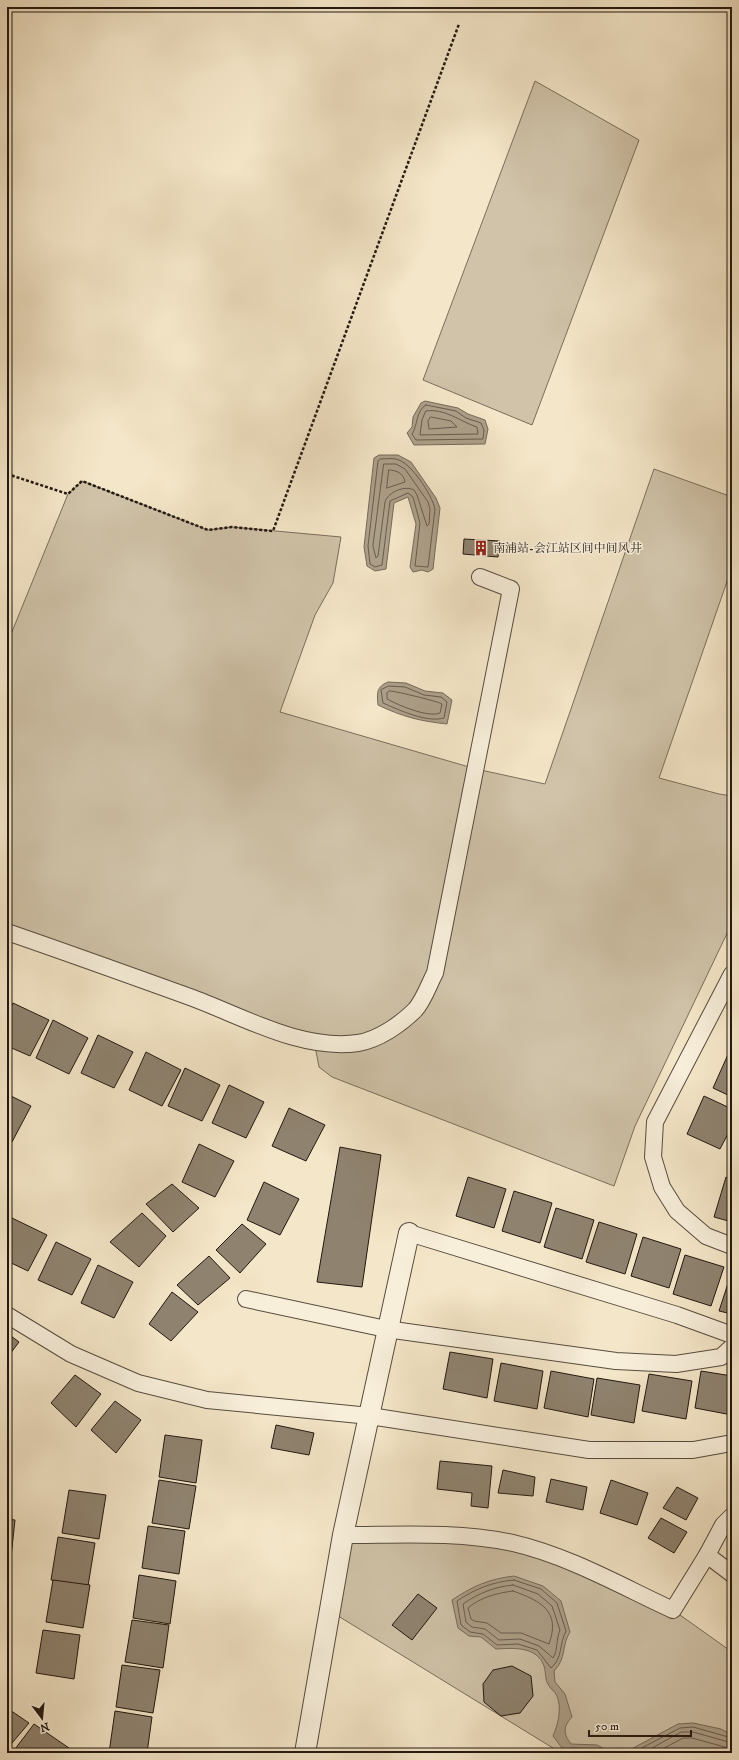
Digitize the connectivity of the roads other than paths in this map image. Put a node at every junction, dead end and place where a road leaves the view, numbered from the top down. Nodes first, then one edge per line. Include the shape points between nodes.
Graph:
1 (480, 576) dead end
2 (7, 932) edge
3 (732, 974) edge
4 (409, 1233) joint
5 (732, 1246) edge
6 (246, 1299) dead end
7 (7, 1315) edge
8 (386, 1329) junction
9 (732, 1335) edge
10 (732, 1347) edge
11 (370, 1416) junction
12 (732, 1443) edge
13 (732, 1516) edge
14 (343, 1535) junction
15 (707, 1555) junction
16 (732, 1574) edge
17 (305, 1753) edge

1 - 2 street via 511,589 435,973 415,1009 392,1028 373,1039 358,1043 326,1043 283,1034
3 - 5 street via 655,1122 653,1157 662,1187 677,1211 706,1236
4 - 8 street
4 - 9 street via 670,1313
6 - 8 street
7 - 11 street via 71,1354 138,1383 207,1400
8 - 10 street via 616,1361 676,1364 721,1357
8 - 11 street
11 - 12 street via 589,1450 693,1450
11 - 14 street
13 - 15 street via 723,1525
14 - 15 street via 442,1534 513,1543 567,1561 673,1610
14 - 17 street
15 - 16 street

